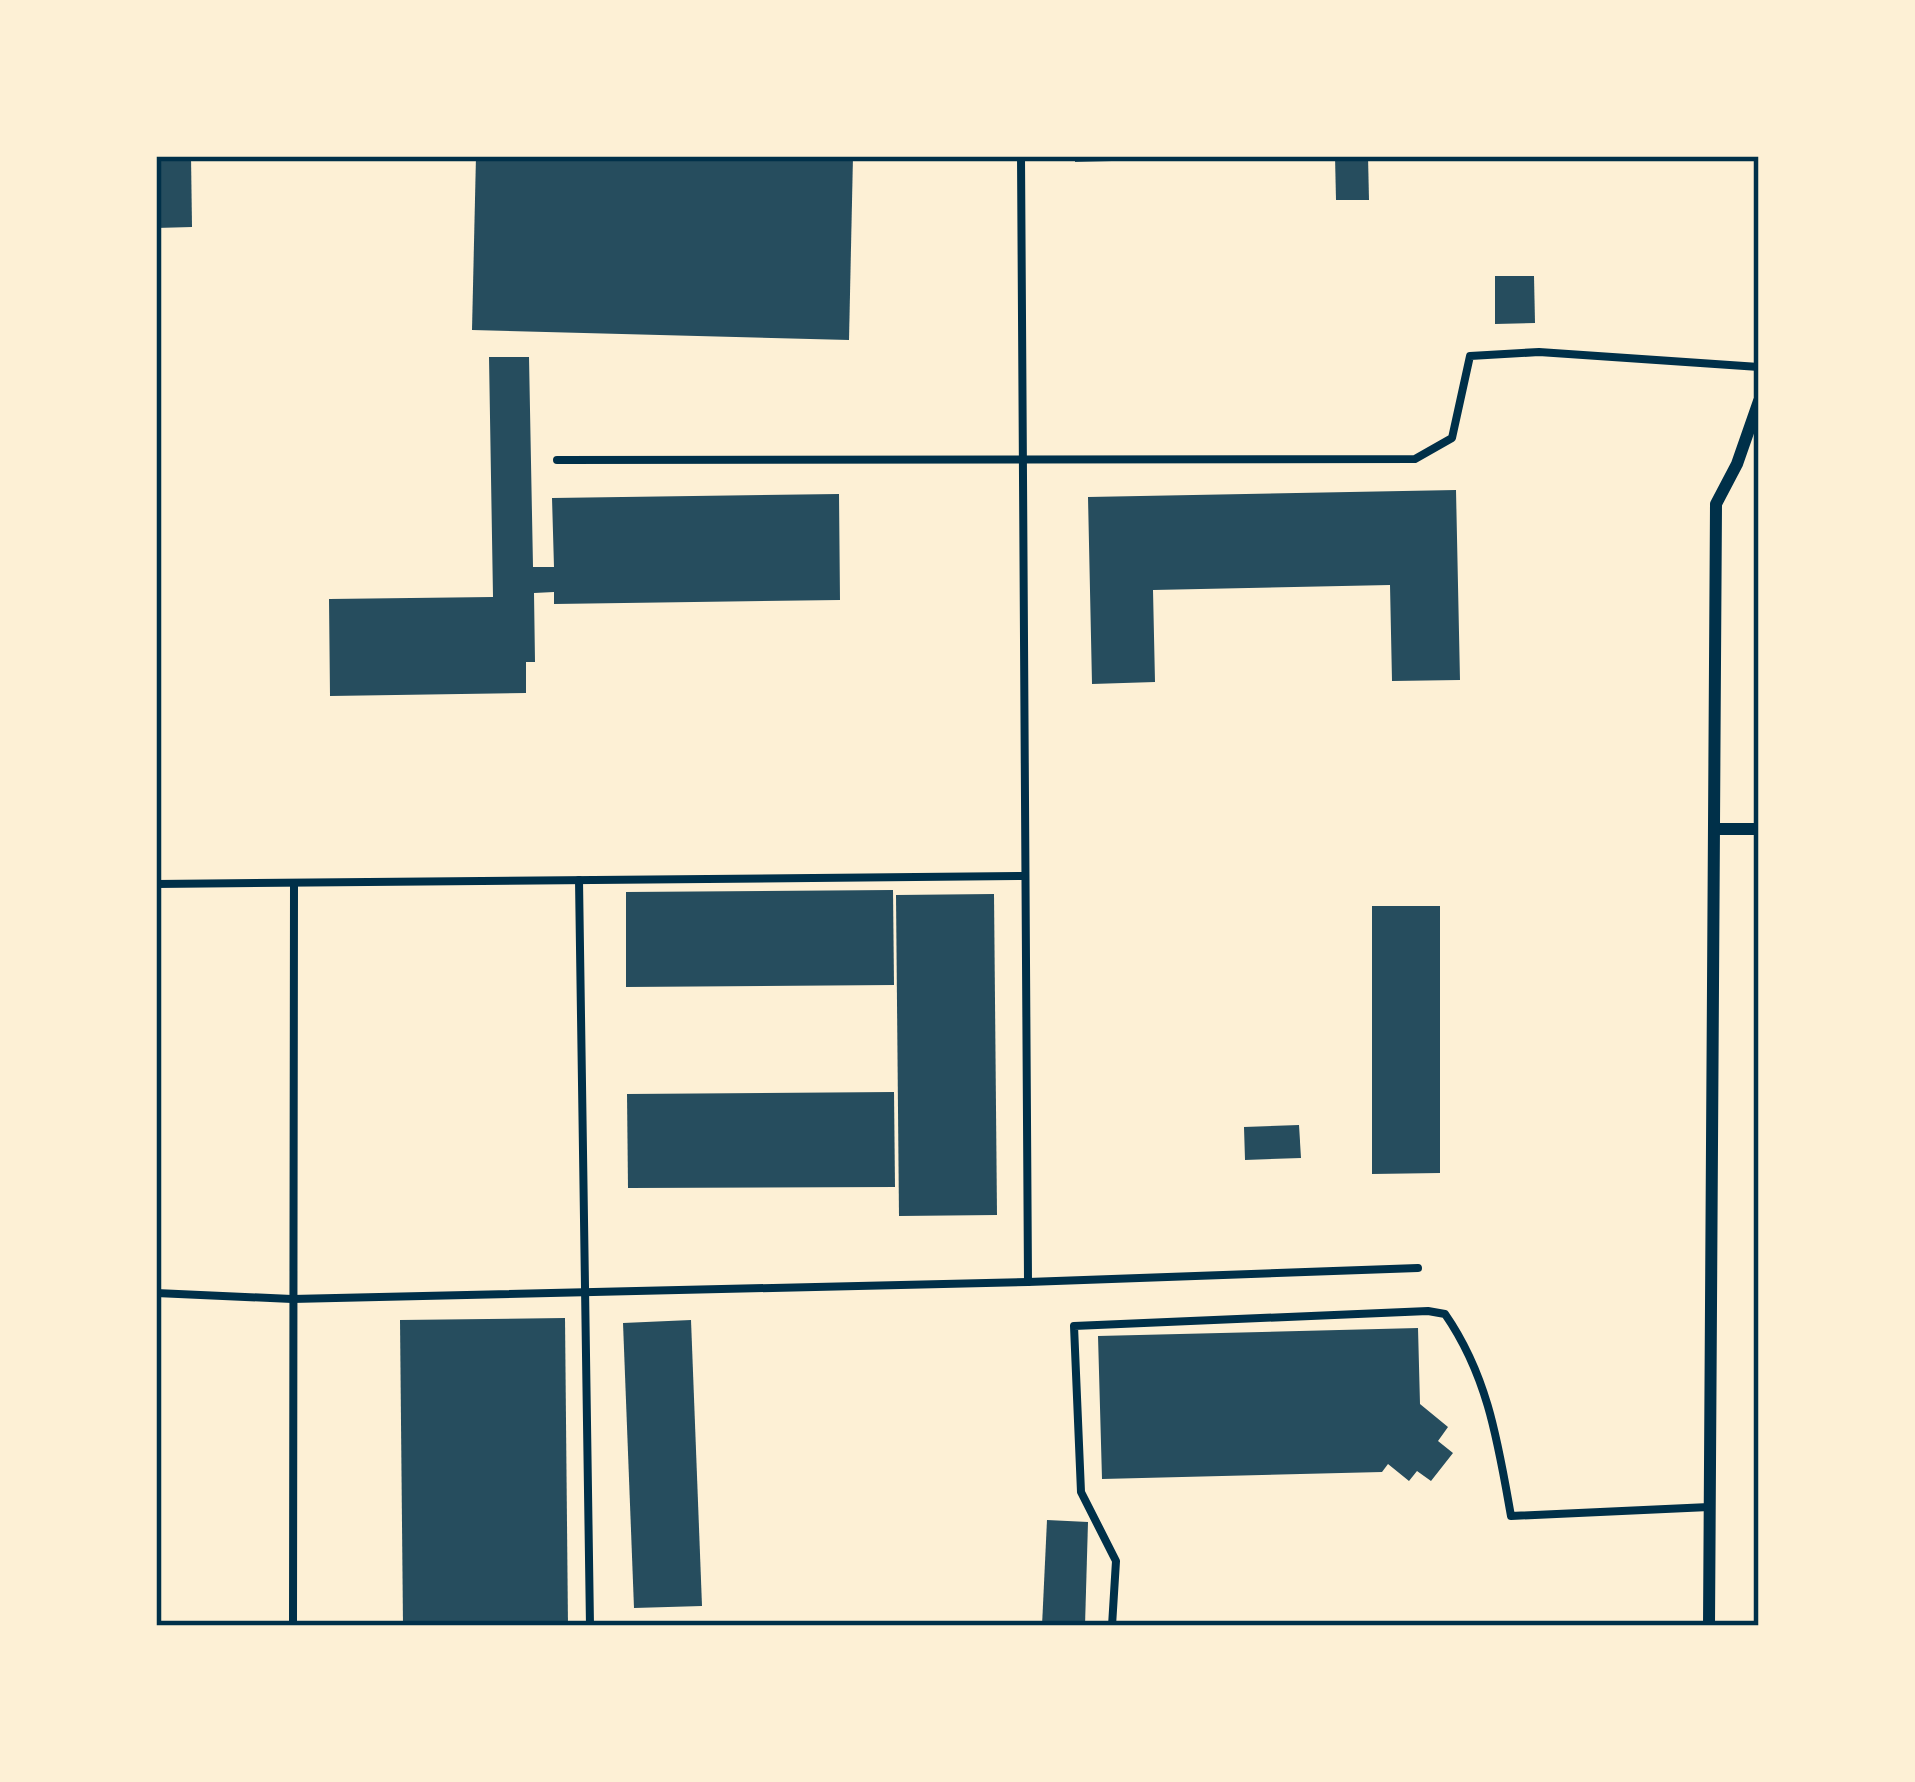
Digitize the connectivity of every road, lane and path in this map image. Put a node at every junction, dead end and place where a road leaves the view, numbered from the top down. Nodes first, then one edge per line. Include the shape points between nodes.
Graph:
1 (1021, 156) edge
2 (1759, 367) edge
3 (1759, 401) edge
4 (557, 460) dead end
5 (1021, 460) junction
6 (1714, 829) junction
7 (1759, 830) edge
8 (1025, 876) junction
9 (579, 880) junction
10 (294, 883) junction
11 (156, 884) edge
12 (1418, 1268) dead end
13 (1028, 1282) junction
14 (587, 1292) junction
15 (156, 1293) edge
16 (292, 1299) junction
17 (1710, 1507) junction
18 (293, 1626) edge
19 (590, 1626) edge
20 (1112, 1626) edge
21 (1709, 1626) edge

1 - 5 lane
2 - 5 lane via 1539,352 1470,356 1452,438 1415,459
3 - 6 street via 1716,504
4 - 5 lane
5 - 8 lane
6 - 7 street
6 - 17 street
8 - 9 lane
8 - 13 lane
9 - 10 lane
9 - 14 lane
10 - 11 lane
10 - 16 lane
12 - 13 lane
13 - 14 lane
14 - 16 lane
14 - 19 lane
15 - 16 lane
16 - 18 lane
17 - 20 lane via 1511,1516 1493,1413 1445,1314 1074,1326 1081,1492 1116,1561
17 - 21 street

